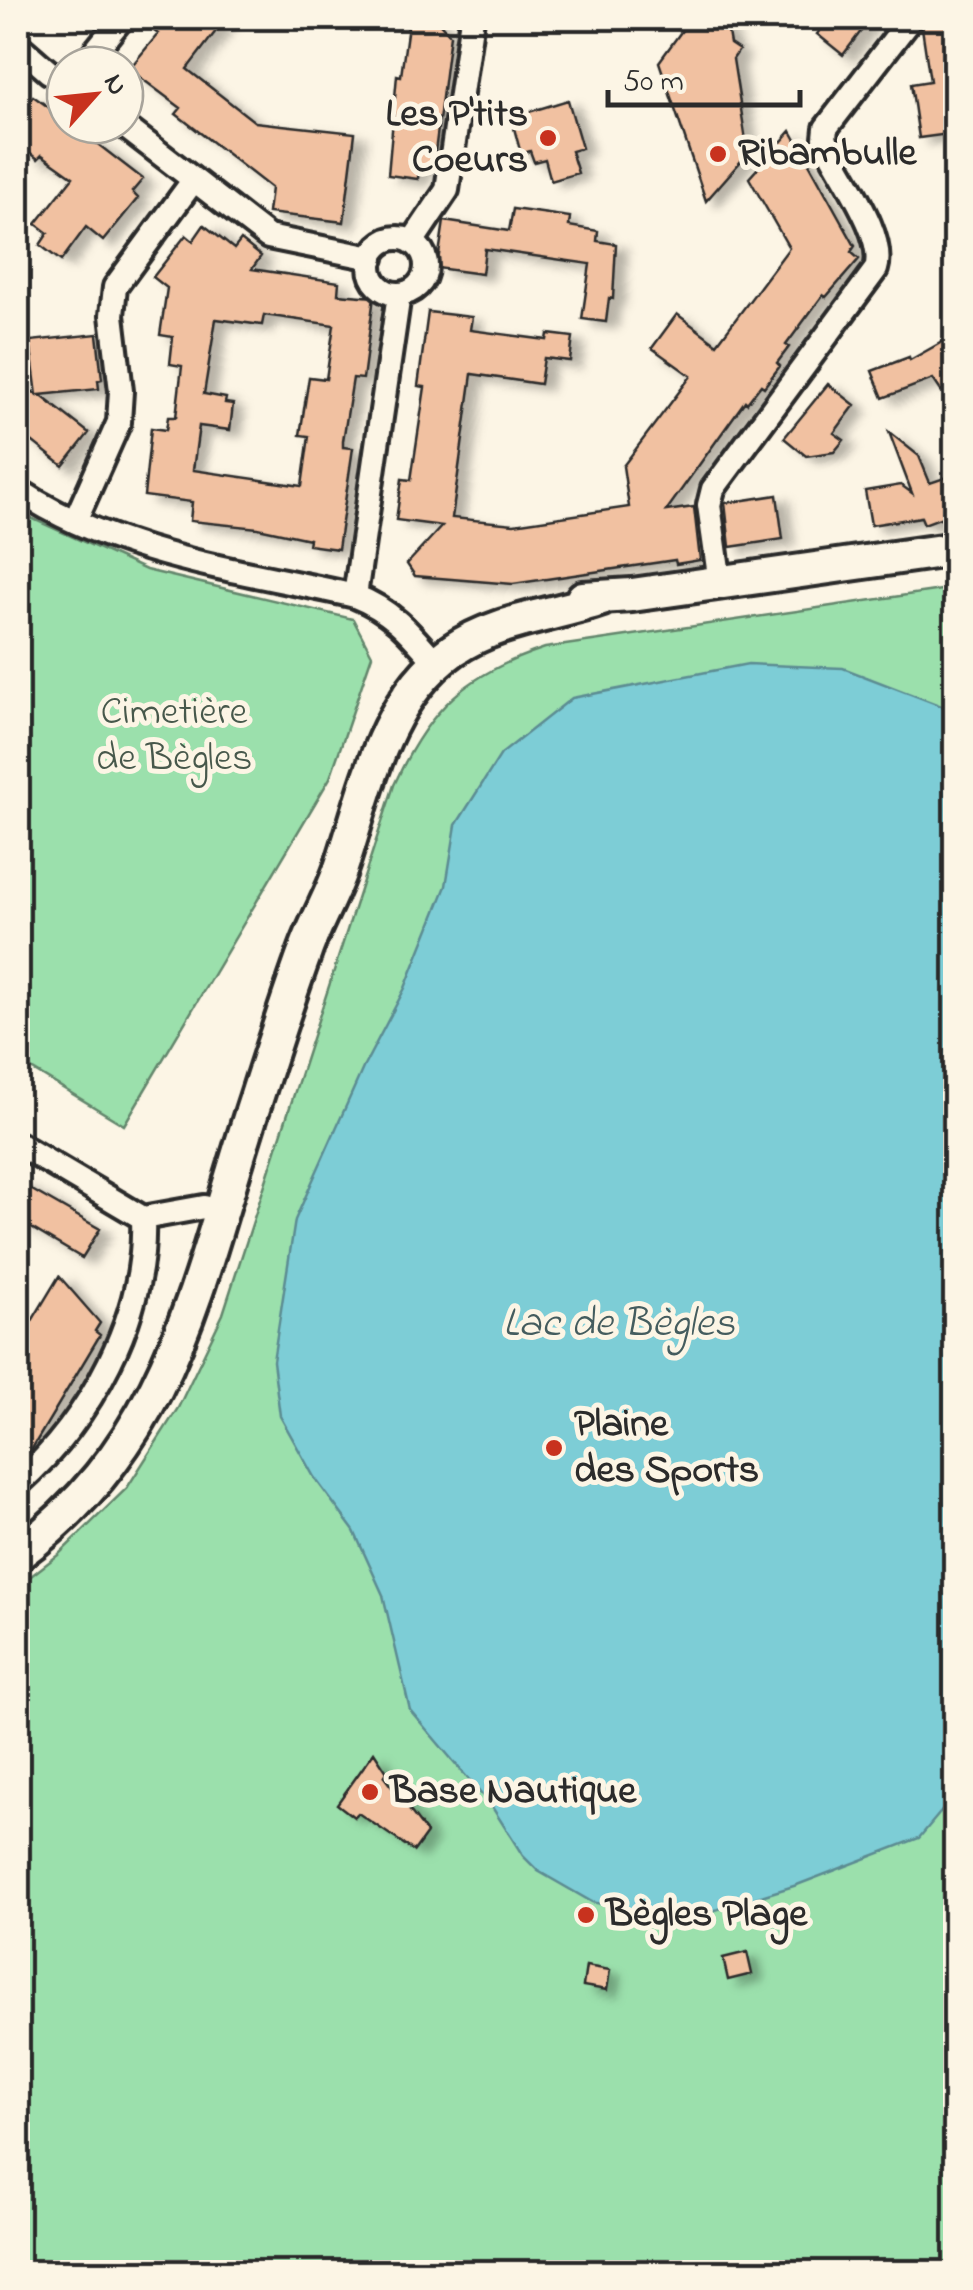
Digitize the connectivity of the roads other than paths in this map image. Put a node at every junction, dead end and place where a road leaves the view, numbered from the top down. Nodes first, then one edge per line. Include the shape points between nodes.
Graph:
1 (122, 18) edge
2 (472, 18) edge
3 (911, 18) edge
4 (100, 45) edge
5 (18, 46) edge
6 (45, 69) edge
7 (145, 142) edge
8 (193, 181) junction
9 (412, 242) junction
10 (372, 258) junction
11 (399, 294) junction
12 (18, 490) edge
13 (75, 521) junction
14 (956, 549) edge
15 (720, 583) junction
16 (355, 596) junction
17 (430, 656) junction
18 (18, 1144) edge
19 (219, 1212) junction
20 (144, 1218) junction
21 (18, 1484) edge
22 (18, 1554) edge

1 - 4 street
2 - 9 street via 447,190
3 - 15 street via 826,128 825,138 874,235 876,269 713,489 709,505
5 - 6 street
7 - 8 street
8 - 10 street via 268,237
8 - 13 street via 115,287 120,422
9 - 10 street via 388,240
9 - 11 street via 424,256 425,273 415,288
10 - 11 street via 376,283
11 - 16 street
12 - 13 street
13 - 16 street via 159,552
14 - 15 street
15 - 17 street via 512,606 453,626
16 - 17 street via 386,610
17 - 19 street via 390,686 379,705
18 - 20 street
19 - 20 street via 204,1208
19 - 22 street via 186,1325 149,1406 101,1477
20 - 21 street via 140,1282 123,1329 62,1437

